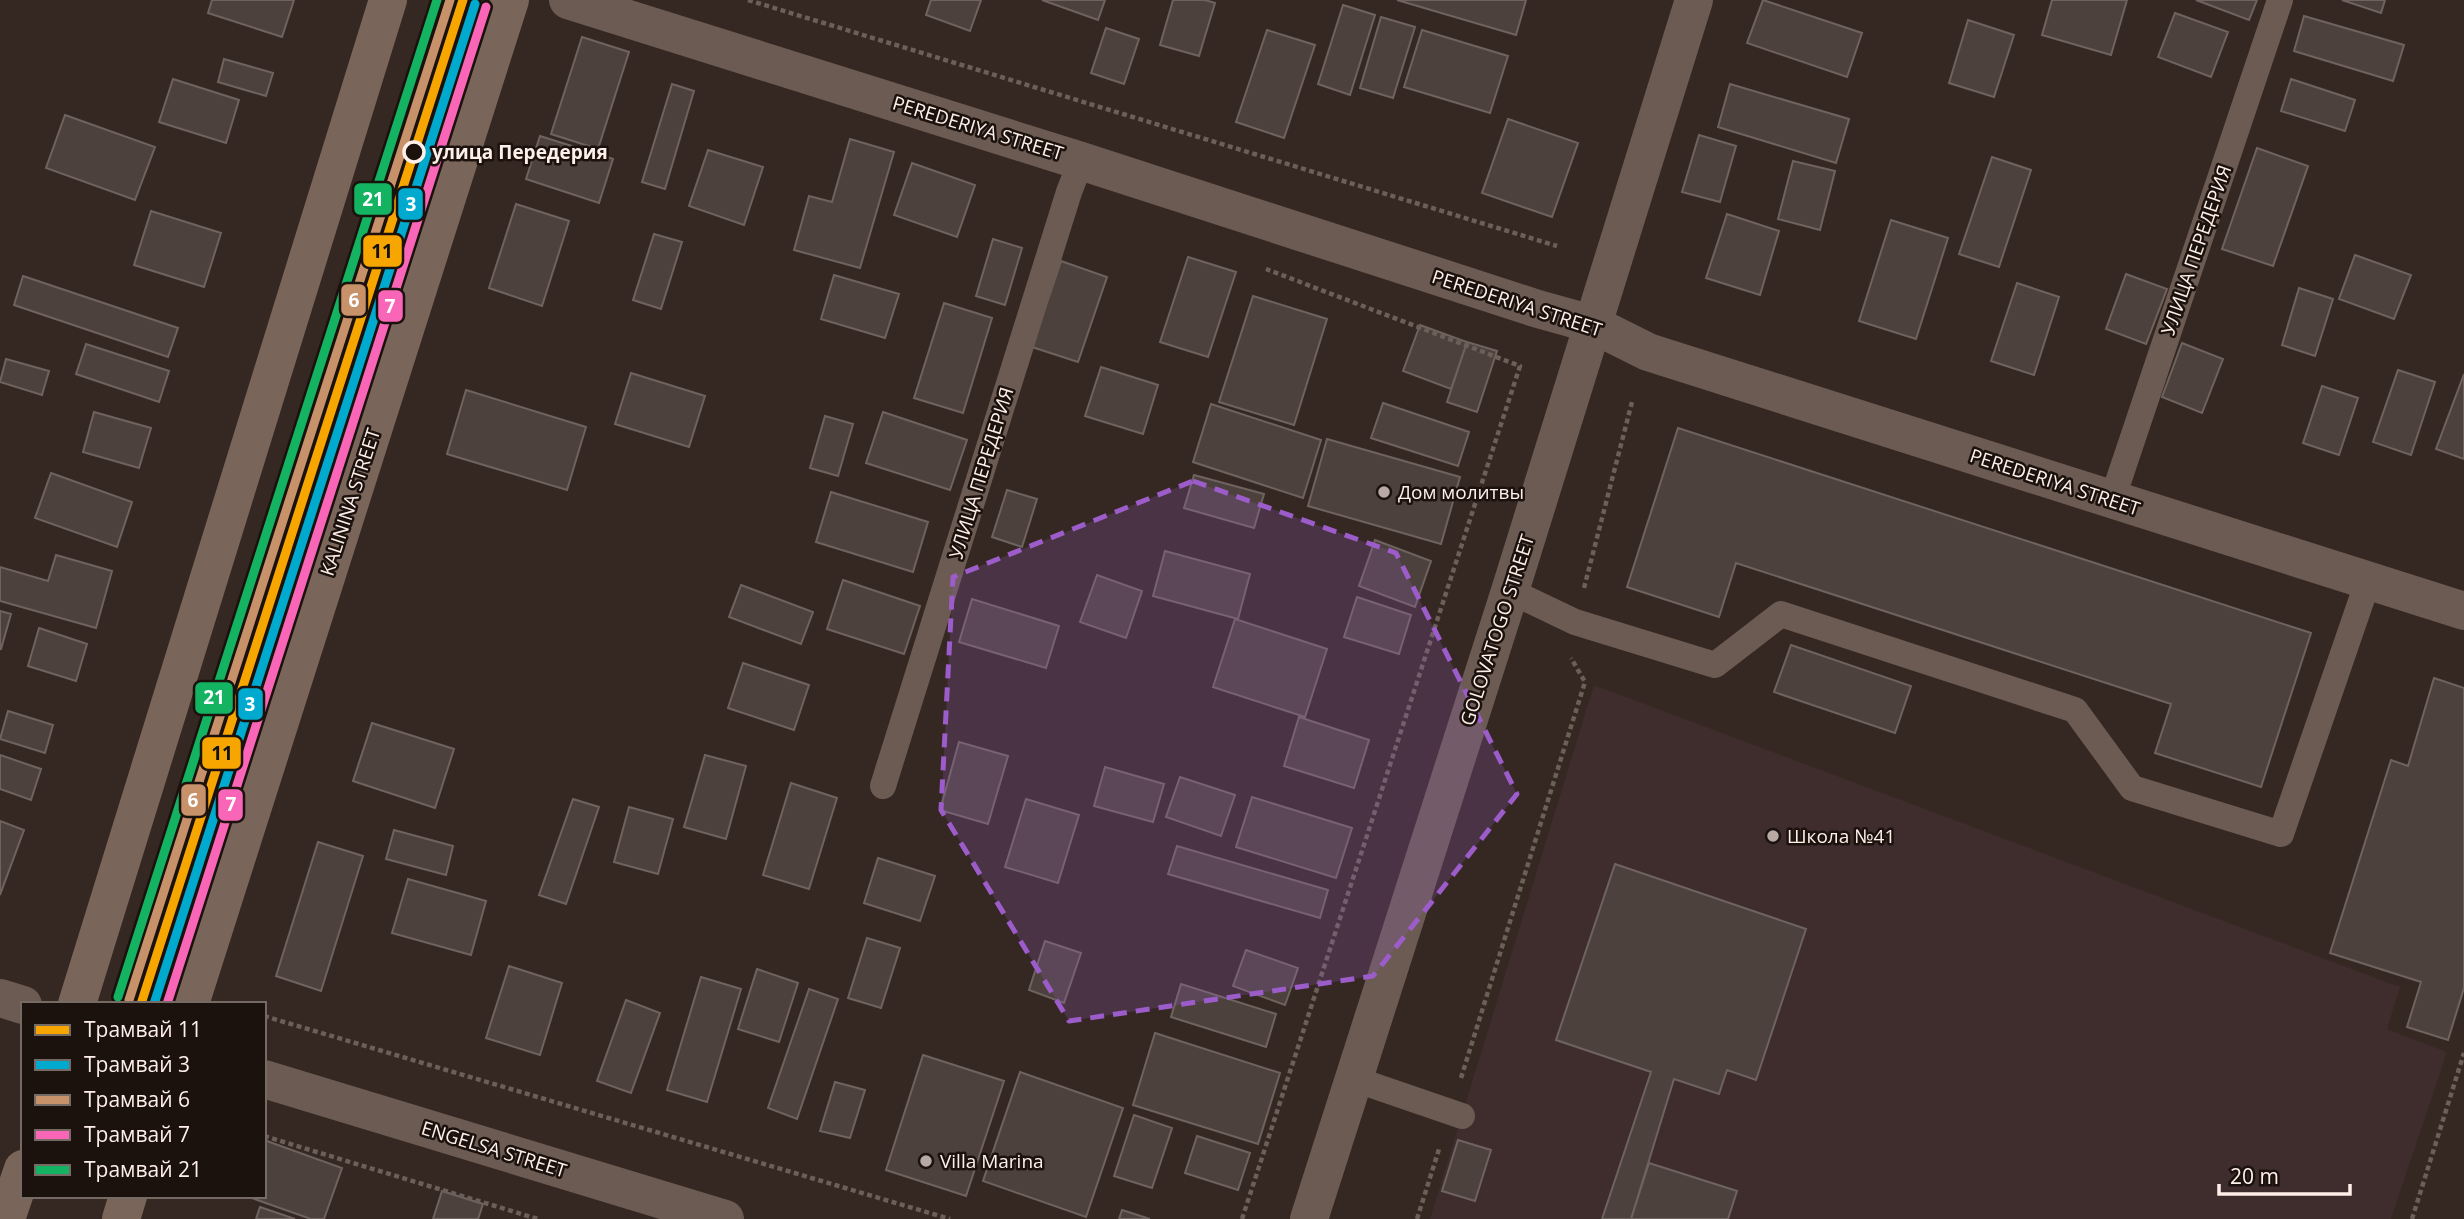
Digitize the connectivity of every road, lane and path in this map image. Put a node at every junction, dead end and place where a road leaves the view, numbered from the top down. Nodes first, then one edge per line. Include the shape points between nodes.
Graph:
1 (388, 0) edge
2 (510, 0) edge
3 (568, 0) edge
4 (748, 0) edge
5 (1694, 0) edge
6 (2280, 0) edge
7 (1081, 161) junction
8 (1557, 246) dead end
9 (1592, 324) junction
10 (1520, 366) dead end
11 (1632, 402) dead end
12 (2112, 500) junction
13 (2368, 581) junction
14 (1510, 591) junction
15 (2464, 611) edge
16 (1575, 622) junction
17 (883, 786) dead end
18 (0, 998) edge
19 (78, 1002) edge
20 (191, 1002) edge
21 (21, 1004) edge
22 (266, 1017) edge
23 (2464, 1053) edge
24 (1354, 1079) junction
25 (266, 1080) edge
26 (1456, 1115) junction
27 (266, 1137) edge
28 (21, 1175) edge
29 (127, 1198) edge
30 (6, 1219) edge
31 (121, 1219) edge
32 (538, 1219) edge
33 (725, 1219) edge
34 (950, 1219) edge
35 (1242, 1219) edge
36 (1309, 1219) edge
37 (1417, 1219) edge
38 (2412, 1219) edge

1 - 19 main road
2 - 20 main road, KALININA STREET
3 - 7 street, PEREDERIYA STREET
4 - 8 path
5 - 9 street, GOLOVATOGO STREET
6 - 12 lane, УЛИЦА ПЕРЕДЕРИЯ
7 - 9 street, PEREDERIYA STREET
7 - 17 lane, УЛИЦА ПЕРЕДЕРИЯ
9 - 12 street, PEREDERIYA STREET via 1647,352
9 - 14 street, GOLOVATOGO STREET
10 - 35 path
11 - 16 path
12 - 13 street, PEREDERIYA STREET
13 - 15 street, PEREDERIYA STREET
13 - 16 lane via 2281,834 2132,788 2075,710 1781,614 1715,665
14 - 16 lane
14 - 24 street, GOLOVATOGO STREET
16 - 26 path via 1564,646 1585,682
18 - 21 street
22 - 34 path
23 - 38 path
24 - 26 lane
24 - 36 street, GOLOVATOGO STREET
25 - 33 street, ENGELSA STREET
26 - 37 path
27 - 32 path
28 - 30 main road
29 - 31 main road

